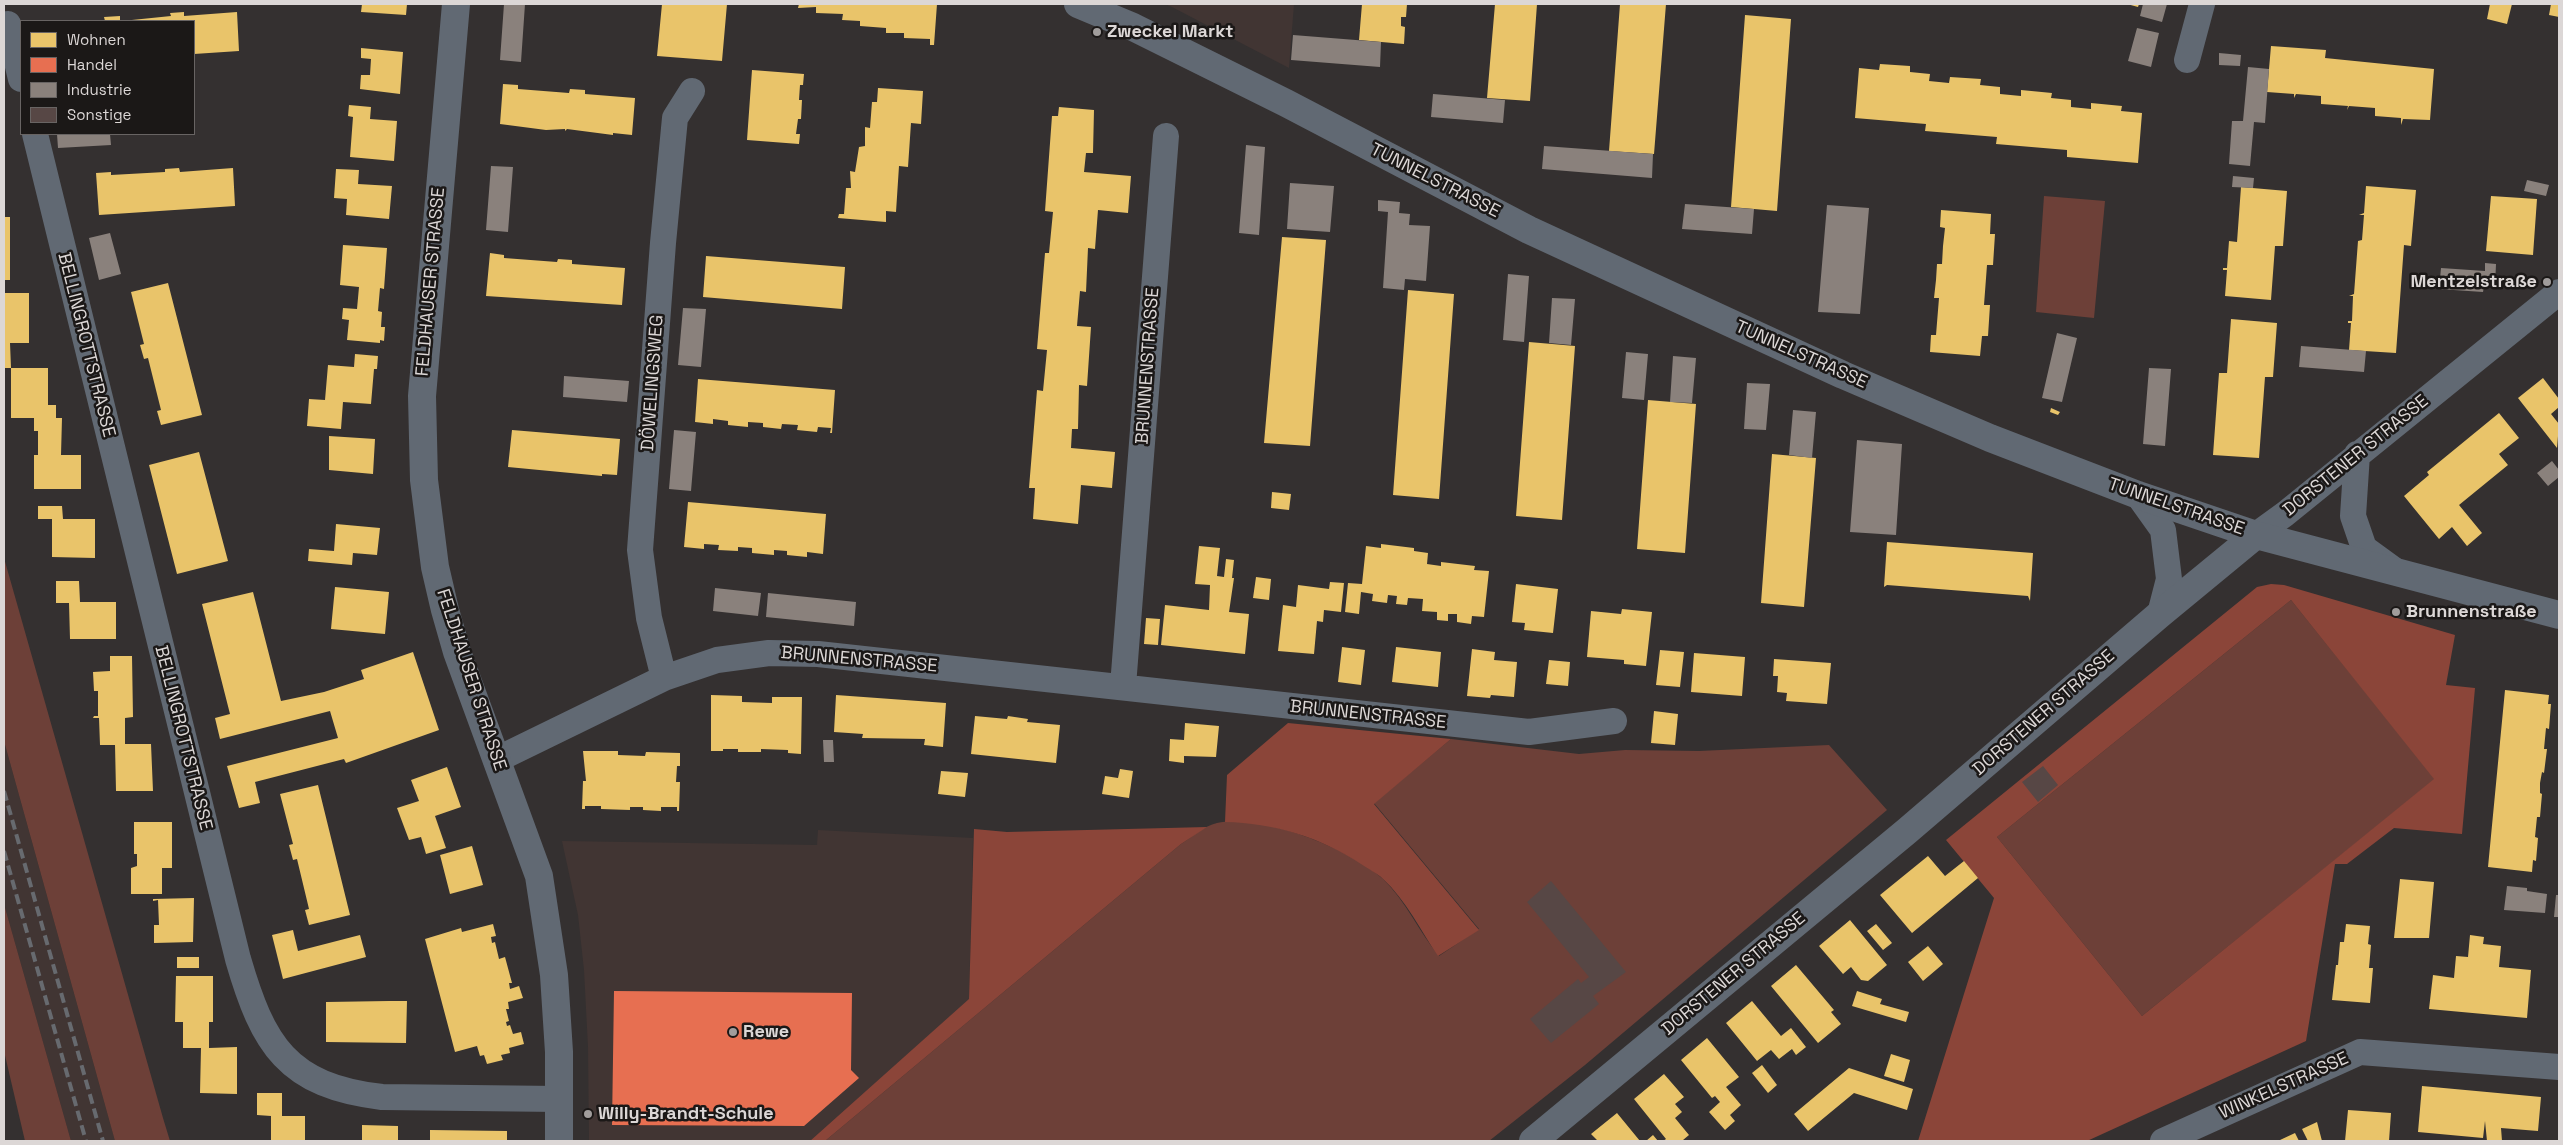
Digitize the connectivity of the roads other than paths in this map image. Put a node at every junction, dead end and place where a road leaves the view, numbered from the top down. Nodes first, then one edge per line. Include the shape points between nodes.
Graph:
1 (456, 4) edge
2 (1078, 4) edge
3 (2202, 4) edge
4 (8, 24) dead end
5 (2187, 60) dead end
6 (20, 75) edge
7 (692, 90) dead end
8 (35, 135) edge
9 (1166, 136) dead end
10 (2559, 292) edge
11 (2357, 454) junction
12 (2138, 495) junction
13 (2256, 535) junction
14 (2399, 574) junction
15 (2160, 614) junction
16 (2559, 615) edge
17 (664, 678) junction
18 (1123, 686) junction
19 (1614, 721) dead end
20 (496, 760) junction
21 (2559, 1067) edge
22 (559, 1099) junction
23 (559, 1141) edge
24 (1533, 1141) edge
25 (2163, 1141) edge

1 - 20 street, FELDHAUSER STRASSE via 422,396 424,480 435,567 445,610
2 - 12 street, TUNNELSTRASSE via 1134,27 1474,202 1652,288 1982,435
3 - 5 street
4 - 6 street
7 - 17 street, DÖWELINGSWEG via 676,118 663,243 640,550 649,618
8 - 22 street, BELLINGROTTSTRASSE via 238,959 249,998 262,1026 279,1054 291,1065 331,1087 356,1094
9 - 18 street, BRUNNENSTRASSE
10 - 11 street, DORSTENER STRASSE
11 - 13 street, DORSTENER STRASSE
11 - 14 street via 2353,516 2364,548
12 - 13 street, TUNNELSTRASSE
12 - 15 street via 2163,530 2169,580
13 - 14 street, TUNNELSTRASSE
13 - 15 street, DORSTENER STRASSE
14 - 16 street, TUNNELSTRASSE
15 - 24 street, DORSTENER STRASSE via 1907,831
17 - 18 street, BRUNNENSTRASSE via 717,660 769,653 818,654
17 - 20 street, BRUNNENSTRASSE
18 - 19 street, BRUNNENSTRASSE via 1530,732
20 - 22 street, FELDHAUSER STRASSE via 539,876 554,974
21 - 25 street, WINKELSTRASSE via 2360,1052
22 - 23 street, FELDHAUSER STRASSE

